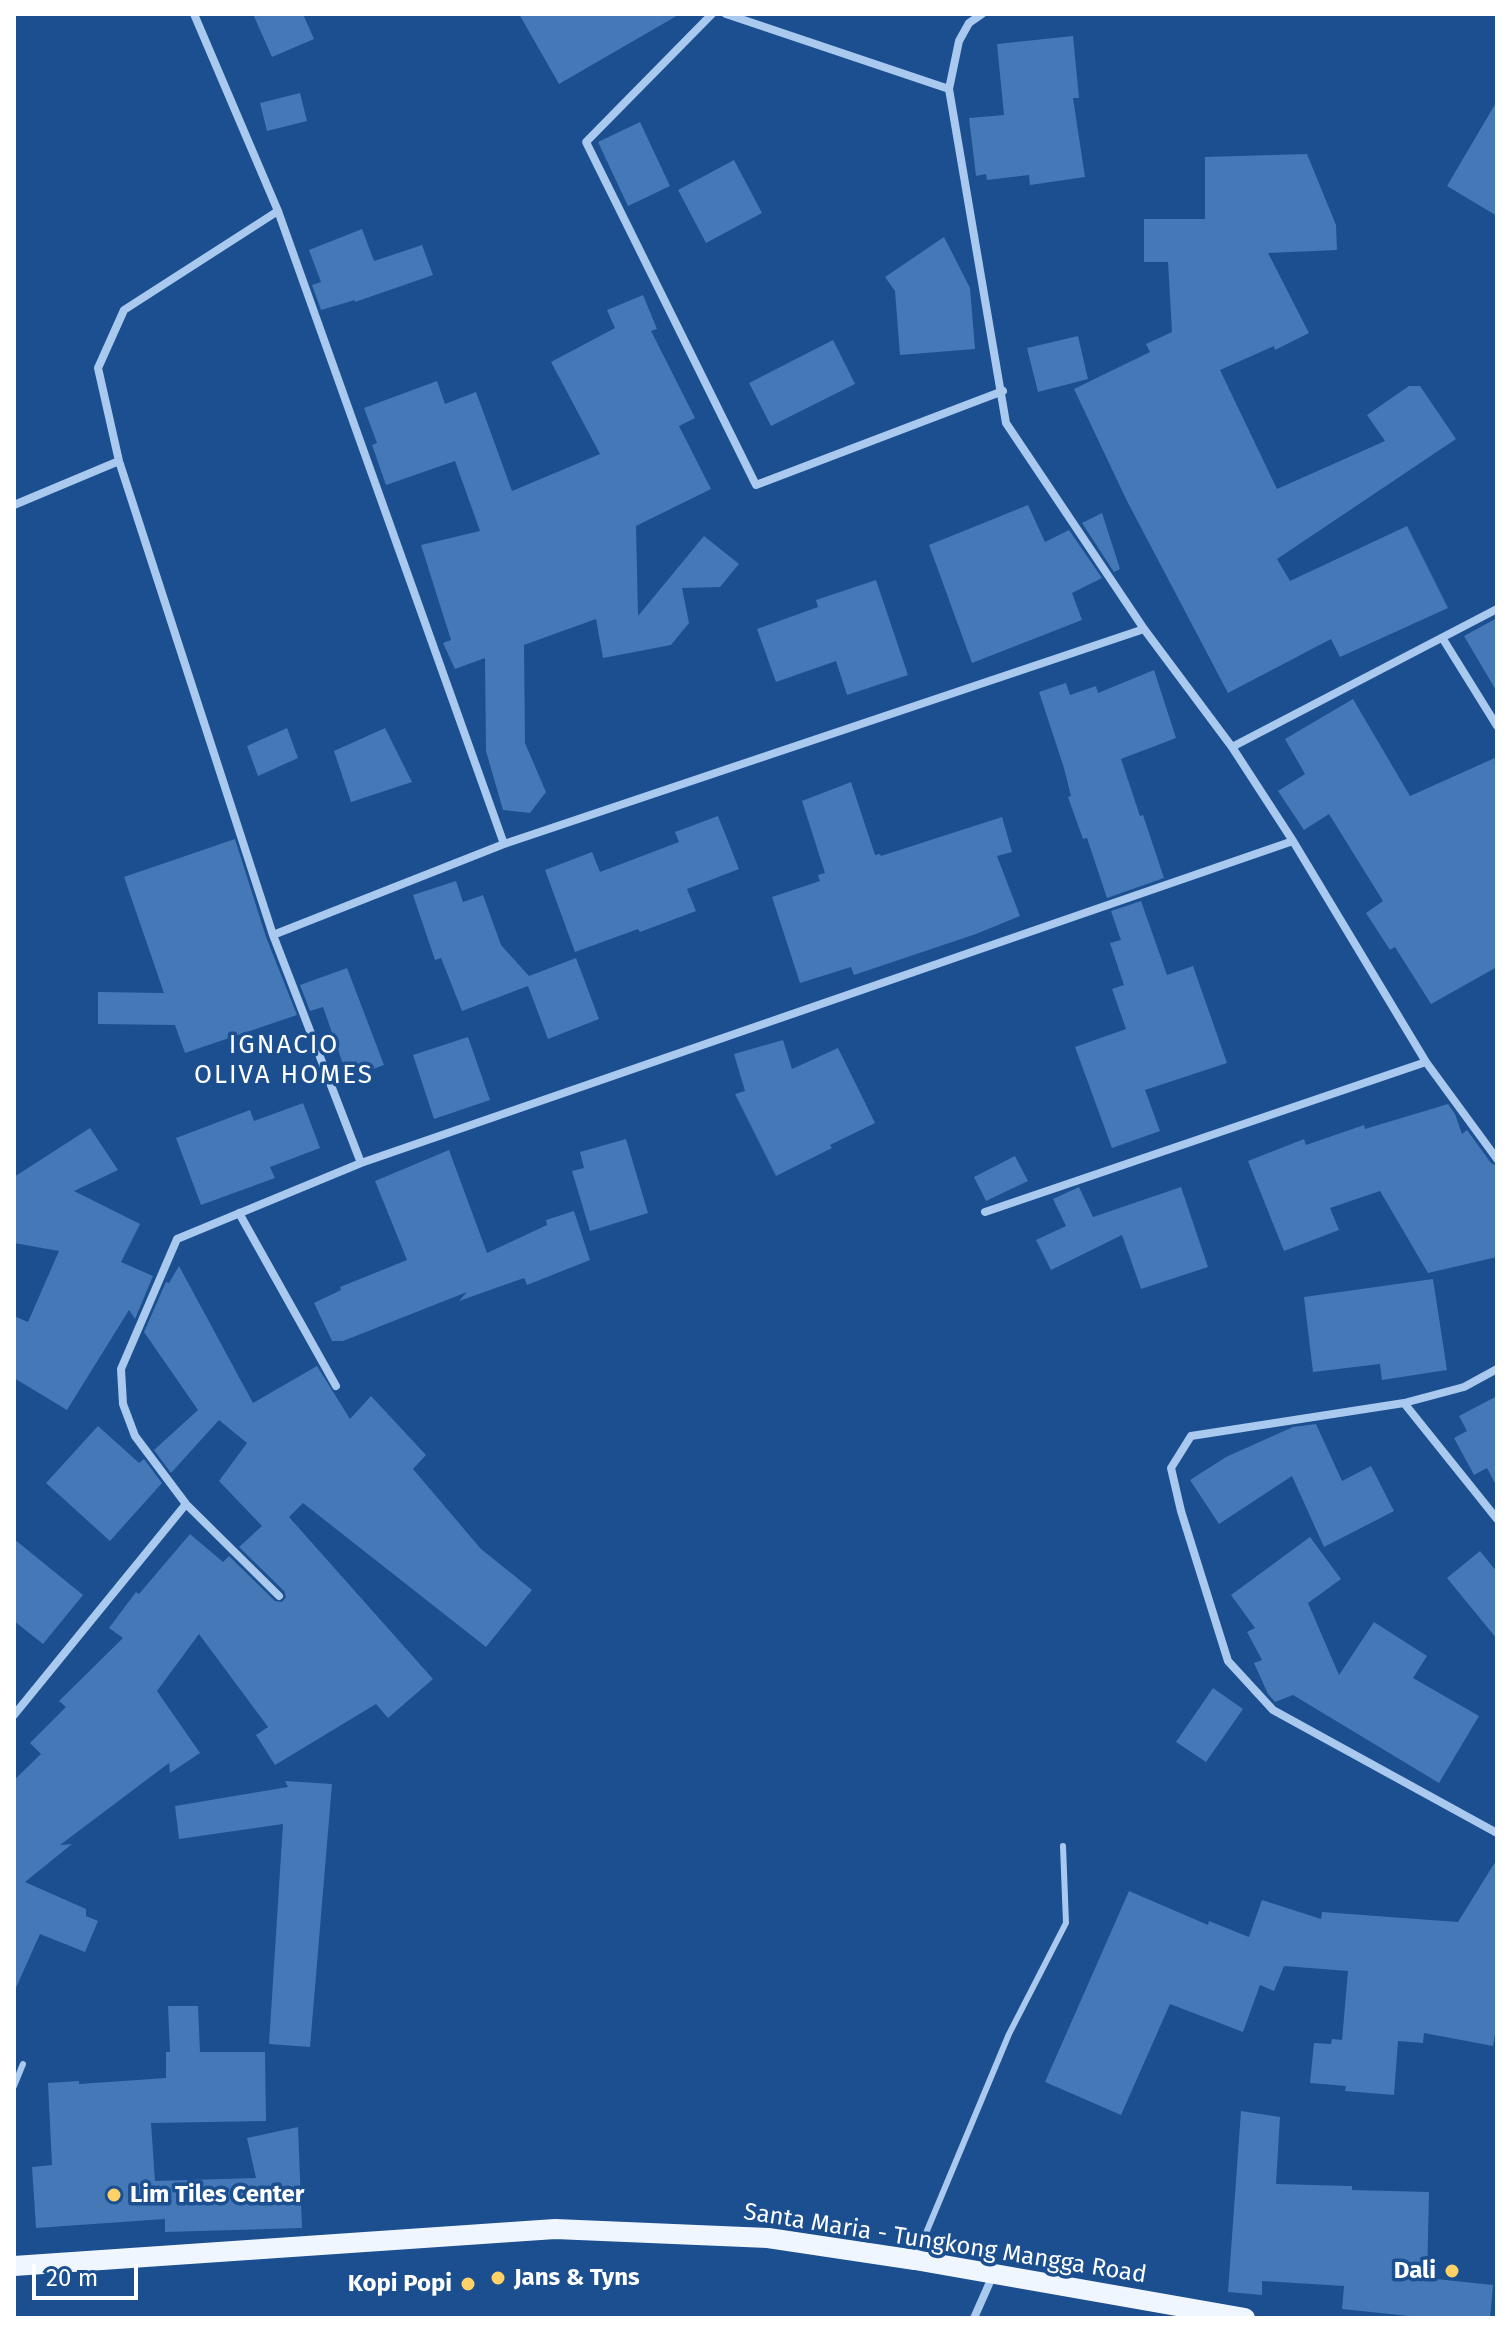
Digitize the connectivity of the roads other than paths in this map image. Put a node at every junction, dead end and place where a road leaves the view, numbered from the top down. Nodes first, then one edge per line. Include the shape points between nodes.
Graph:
1 (194, 14) edge
2 (712, 14) edge
3 (726, 14) edge
4 (982, 14) edge
5 (949, 89) junction
6 (278, 211) junction
7 (1003, 391) junction
8 (119, 461) junction
9 (14, 505) edge
10 (1497, 609) edge
11 (1144, 629) junction
12 (1443, 639) junction
13 (1497, 726) edge
14 (1232, 747) junction
15 (1293, 841) junction
16 (504, 844) junction
17 (273, 935) junction
18 (1426, 1062) junction
19 (1497, 1159) edge
20 (361, 1163) junction
21 (985, 1212) dead end
22 (239, 1213) junction
23 (1497, 1369) edge
24 (336, 1386) dead end
25 (1404, 1403) junction
26 (186, 1504) junction
27 (1497, 1519) edge
28 (279, 1596) dead end
29 (14, 1715) edge
30 (1497, 1833) edge
31 (1063, 1846) dead end
32 (23, 2064) dead end
33 (14, 2086) edge
34 (915, 2260) junction
35 (14, 2266) edge
36 (993, 2274) junction
37 (974, 2318) edge
38 (1245, 2318) edge

1 - 6 street
2 - 7 street via 586,142 756,485
3 - 5 street
4 - 5 street via 969,23 959,41
5 - 7 street
6 - 8 street via 124,310 98,368
6 - 16 street
7 - 11 street via 1006,423
8 - 9 street
8 - 17 street
10 - 12 street
11 - 14 street
11 - 16 street
12 - 13 street
12 - 14 street
14 - 15 street
15 - 18 street
15 - 20 street
16 - 17 street
17 - 20 street
18 - 19 street
18 - 21 street
20 - 22 street
22 - 24 street
22 - 26 street via 177,1239 121,1369 123,1404 135,1436
23 - 25 street via 1464,1387
25 - 27 street
25 - 30 street via 1191,1436 1171,1468 1228,1661 1273,1710
26 - 28 street
26 - 29 street
31 - 34 lane via 1066,1923 1009,2034
32 - 33 lane
34 - 35 main road, Santa Maria - Tungkong Mangga Road via 768,2238 555,2229
34 - 36 main road, Santa Maria - Tungkong Mangga Road
36 - 37 street
36 - 38 main road, Santa Maria - Tungkong Mangga Road

